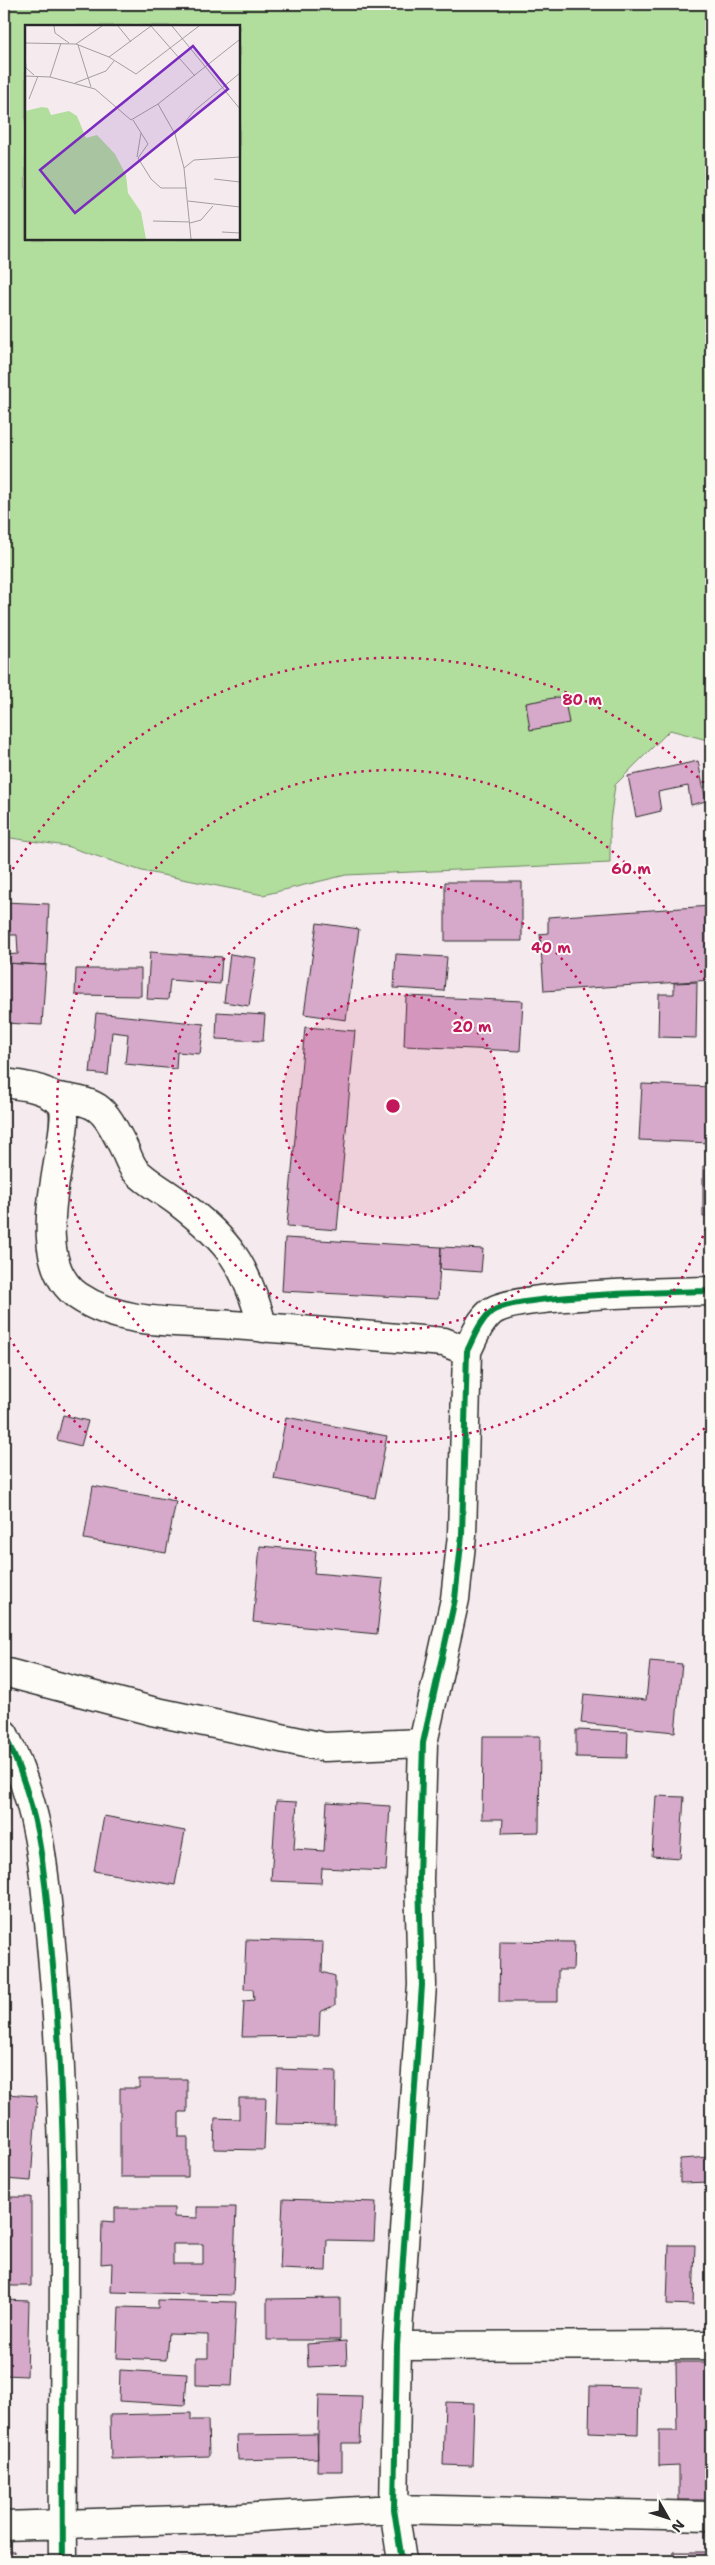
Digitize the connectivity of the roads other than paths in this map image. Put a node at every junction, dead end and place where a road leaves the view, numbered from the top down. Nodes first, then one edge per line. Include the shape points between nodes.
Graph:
1 (4, 1083) edge
2 (51, 1096) junction
3 (711, 1291) edge
4 (263, 1328) junction
5 (467, 1351) junction
6 (4, 1672) edge
7 (4, 1734) edge
8 (423, 1743) junction
9 (711, 2345) edge
10 (397, 2346) junction
11 (394, 2509) junction
12 (711, 2516) edge
13 (63, 2524) junction
14 (4, 2526) edge
15 (63, 2561) edge
16 (402, 2561) edge

1 - 2 street via 46,1092
2 - 4 street via 86,1101 100,1108 109,1118 134,1169 222,1240 248,1277
2 - 4 street via 61,1102 65,1114 51,1218 54,1261 65,1284 95,1306 120,1314 166,1322
3 - 5 street via 536,1300 492,1311 480,1325
4 - 5 street via 444,1342
5 - 8 street via 462,1535 455,1599
6 - 8 street via 152,1712 324,1747
7 - 13 street via 20,1767 36,1819 44,1866 60,2041
8 - 10 street via 419,1879 422,1985
9 - 10 street
10 - 11 street
11 - 12 street
11 - 13 street
11 - 16 street
13 - 14 street
13 - 15 street

